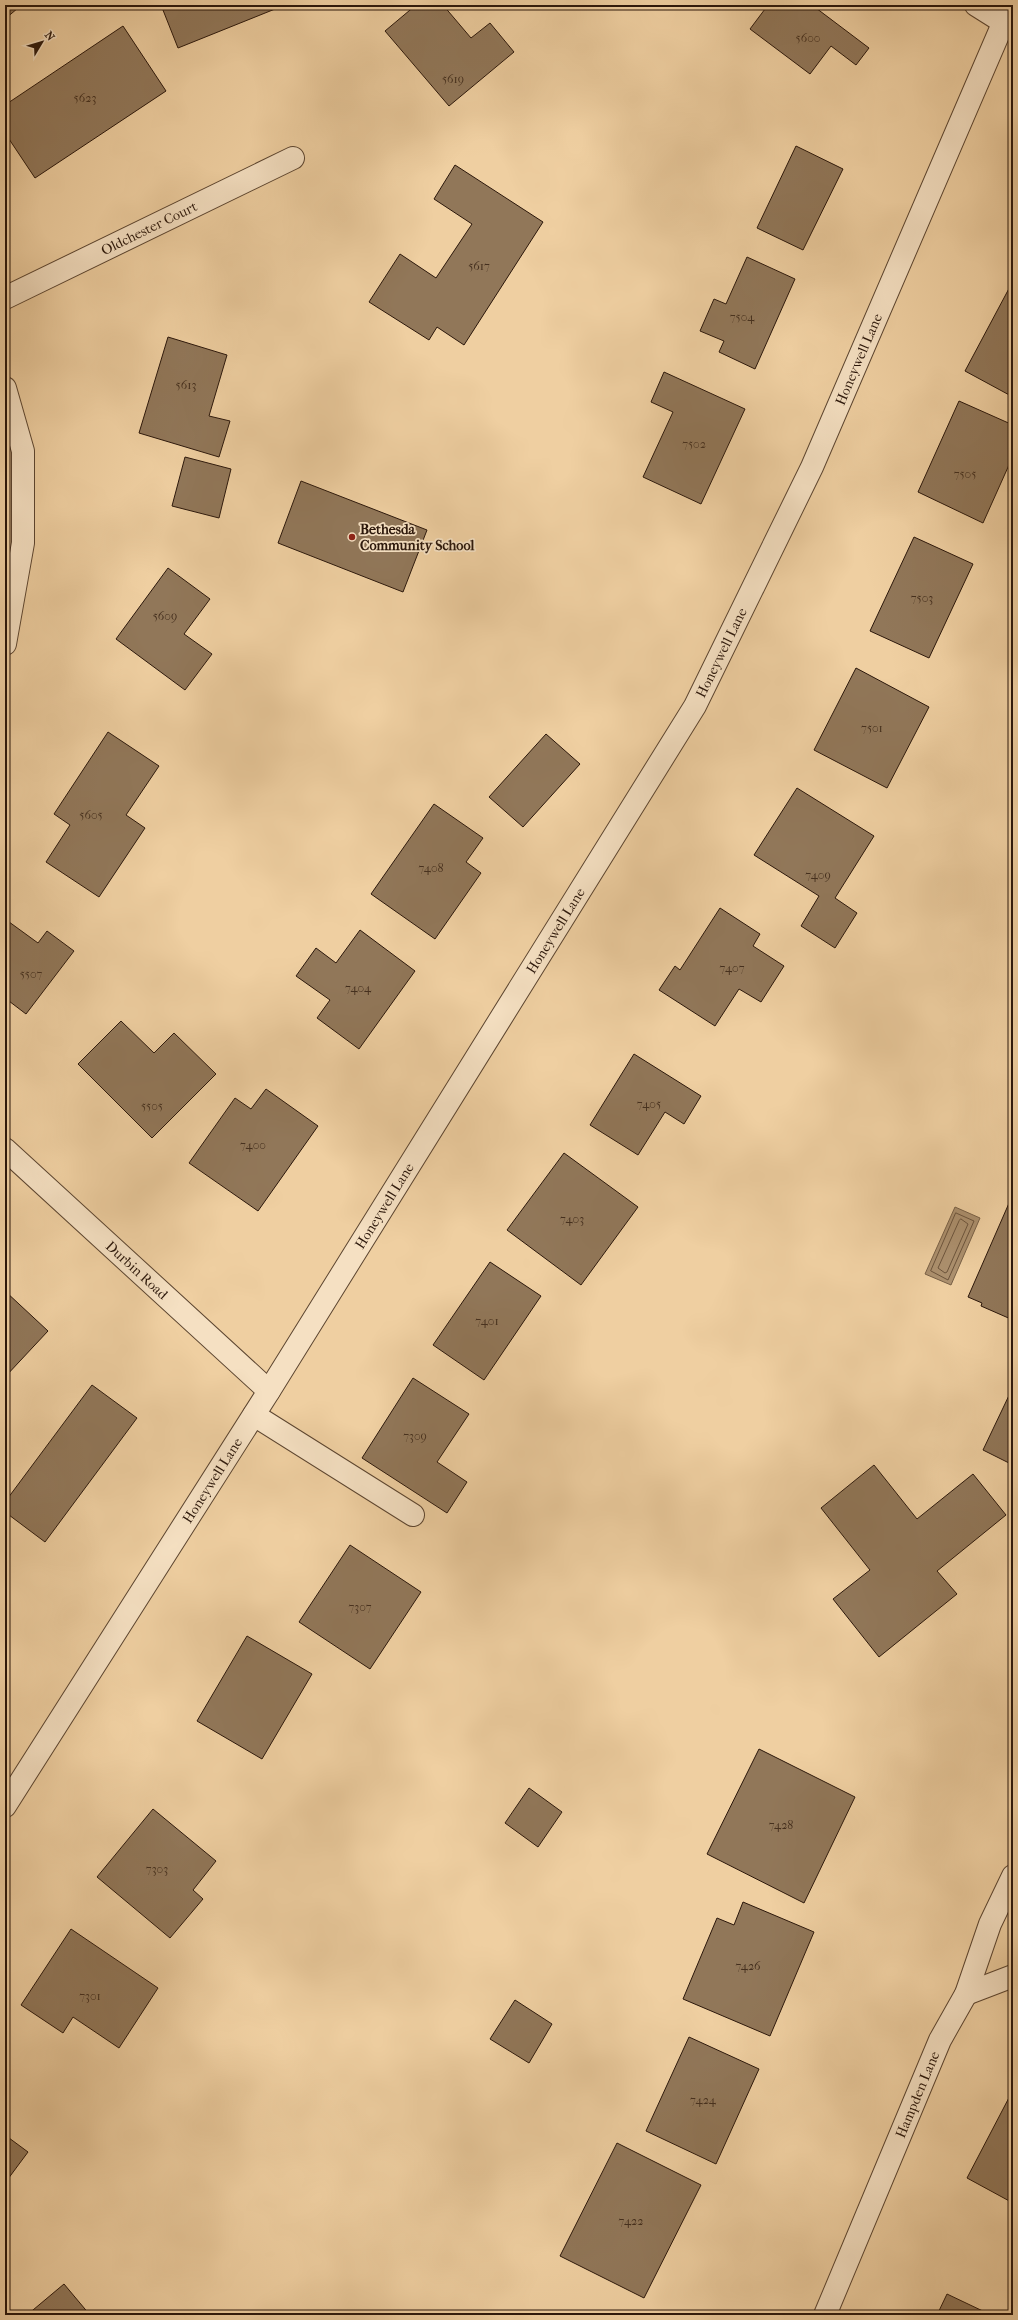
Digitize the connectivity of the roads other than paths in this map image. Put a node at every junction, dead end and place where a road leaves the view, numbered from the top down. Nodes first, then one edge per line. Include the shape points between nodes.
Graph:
1 (976, 5) edge
2 (1007, 13) edge
3 (293, 158) dead end
4 (5, 298) edge
5 (5, 388) edge
6 (5, 643) edge
7 (5, 1149) edge
8 (269, 1391) junction
9 (254, 1415) junction
10 (413, 1515) dead end
11 (5, 1806) edge
12 (1013, 1876) edge
13 (1013, 1976) edge
14 (966, 1994) junction
15 (825, 2315) edge

1 - 2 street
2 - 8 street, Honeywell Lane via 812,467 695,706
3 - 4 street, Oldchester Court
5 - 6 street via 23,451 23,544
7 - 8 street, Durbin Road
8 - 9 street, Honeywell Lane
9 - 10 street
9 - 11 street, Honeywell Lane
12 - 14 street, Hampden Lane via 990,1924
13 - 14 street
14 - 15 street, Hampden Lane via 940,2040

